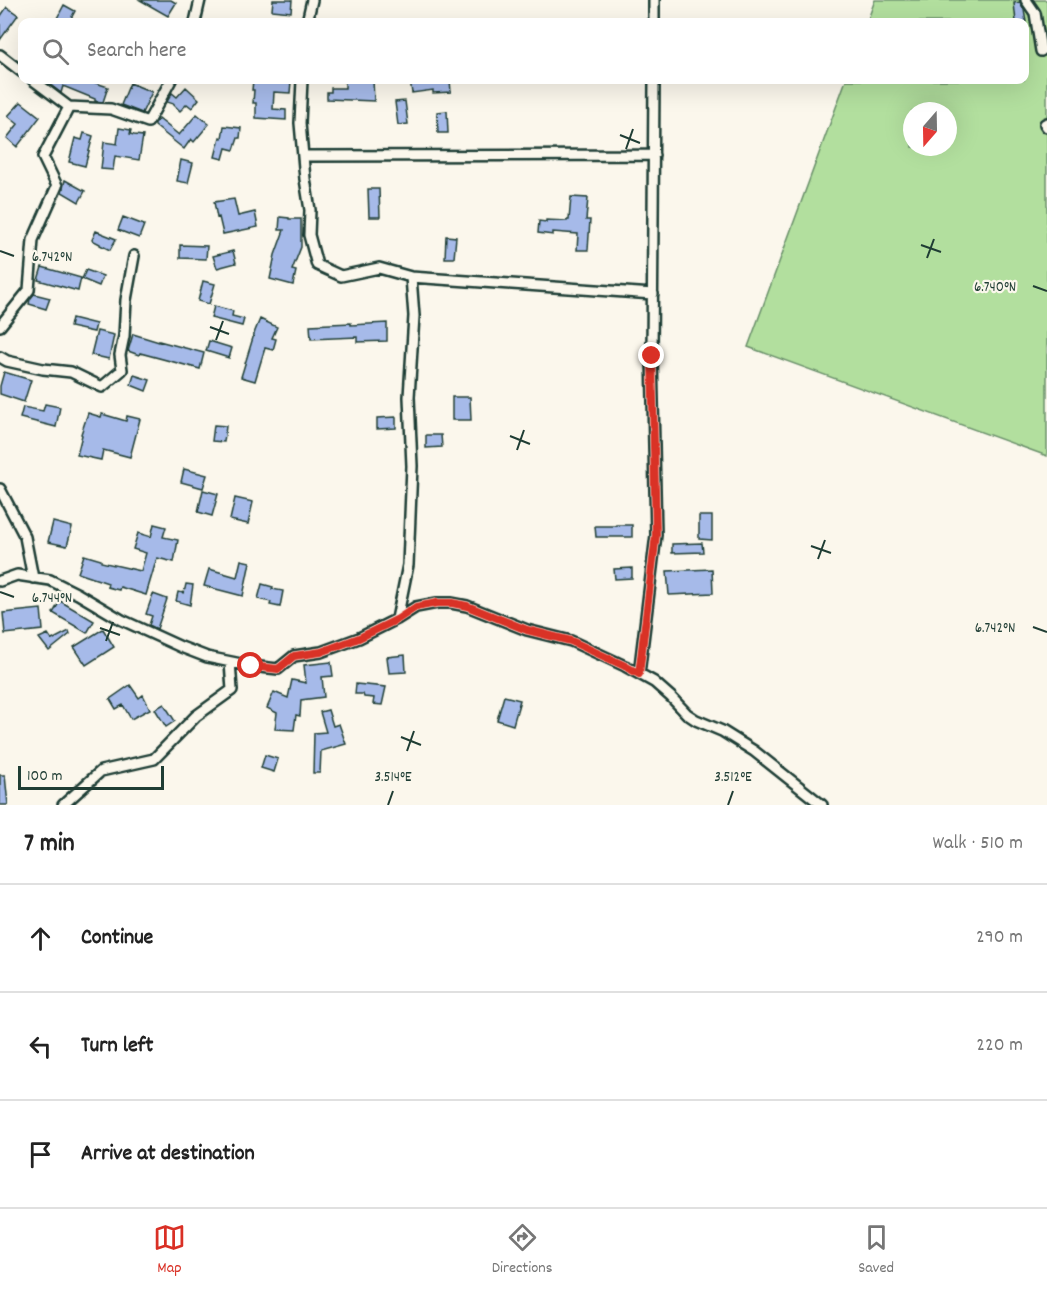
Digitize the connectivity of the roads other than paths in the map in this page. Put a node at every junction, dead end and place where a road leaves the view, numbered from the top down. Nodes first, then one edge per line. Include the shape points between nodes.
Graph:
1 (200, 0) edge
2 (312, 0) edge
3 (654, 0) edge
4 (1026, 0) edge
5 (196, 18) edge
6 (308, 18) edge
7 (654, 18) edge
8 (1041, 51) dead end
9 (0, 55) edge
10 (18, 69) edge
11 (38, 84) edge
12 (169, 84) edge
13 (302, 84) edge
14 (654, 84) edge
15 (69, 107) junction
16 (654, 155) junction
17 (303, 156) junction
18 (134, 256) dead end
19 (411, 278) junction
20 (653, 294) junction
21 (0, 326) edge
22 (0, 357) edge
23 (0, 489) edge
24 (33, 578) junction
25 (0, 581) edge
26 (398, 619) junction
27 (230, 662) junction
28 (639, 674) junction
29 (63, 805) edge
30 (822, 805) edge

1 - 5 street
2 - 6 street
3 - 7 street
4 - 8 street via 1035,13
9 - 10 street
11 - 15 street
12 - 15 street via 148,122 111,109
13 - 17 street
14 - 16 street
15 - 21 street via 43,156 57,186 33,240 28,290
16 - 17 street
16 - 20 street
17 - 19 street via 309,235 317,265 340,276 379,268
18 - 22 street via 120,355 122,370 102,387 71,372
19 - 20 street
19 - 26 street via 414,316 409,397 409,554
20 - 28 street via 656,535
23 - 24 street via 25,537
24 - 25 street via 16,575
24 - 27 street via 50,580 122,620 182,647
26 - 27 street via 321,652 294,656 278,669
26 - 28 street via 416,607 437,603 467,606 527,630 571,641
27 - 29 street via 232,690 196,716 154,759 100,771
28 - 30 street via 654,682 687,714 754,751

